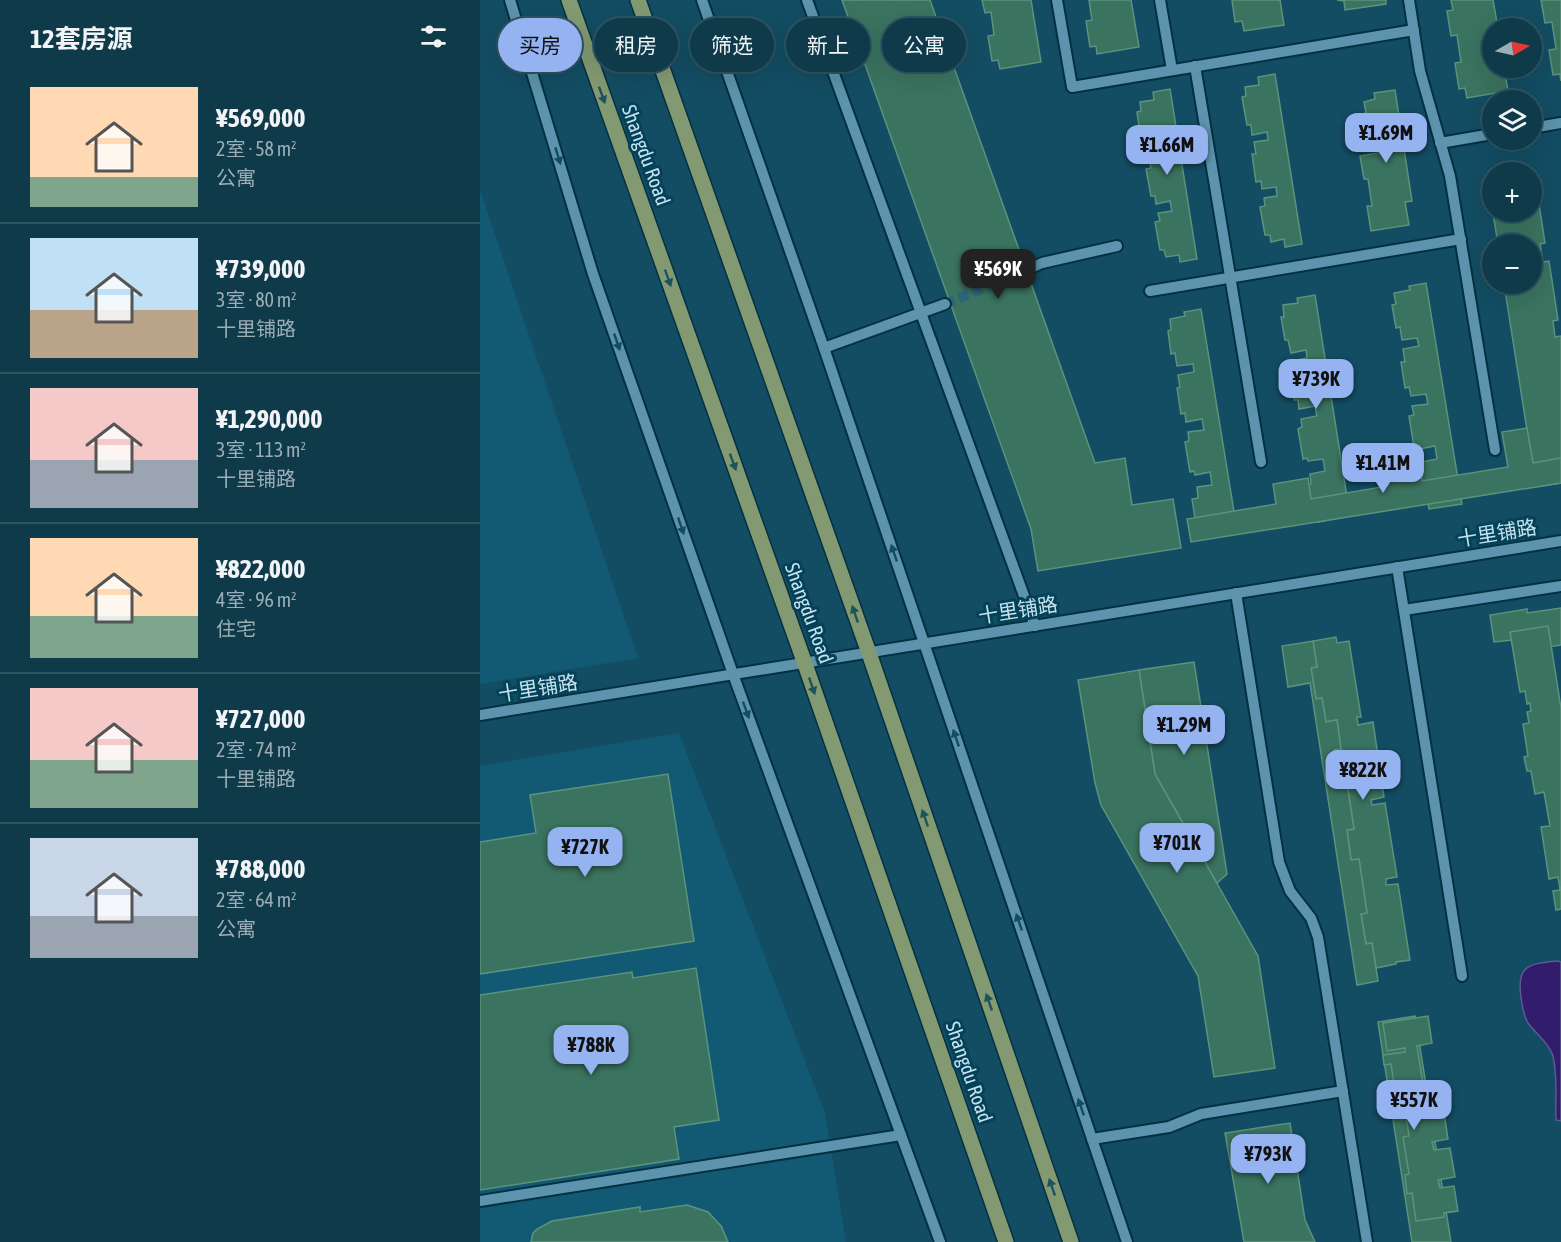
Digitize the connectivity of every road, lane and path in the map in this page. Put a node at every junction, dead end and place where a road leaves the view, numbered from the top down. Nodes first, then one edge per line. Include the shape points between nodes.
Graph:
1 (510, 0) edge
2 (569, 0) edge
3 (638, 0) edge
4 (702, 0) edge
5 (807, 0) edge
6 (1057, 0) edge
7 (1160, 0) edge
8 (1409, 0) edge
9 (1414, 30) junction
10 (1195, 66) junction
11 (1172, 70) junction
12 (1561, 123) edge
13 (1542, 126) edge
14 (1482, 137) edge
15 (1440, 143) junction
16 (1461, 239) junction
17 (1117, 246) dead end
18 (1031, 268) tunnel mouth
19 (1230, 278) junction
20 (1150, 291) dead end
21 (945, 304) tunnel mouth
22 (921, 314) junction
23 (824, 348) junction
24 (1496, 450) dead end
25 (1261, 462) dead end
26 (1561, 541) edge
27 (1397, 567) junction
28 (1561, 586) edge
29 (1236, 593) junction
30 (1404, 610) junction
31 (1035, 626) junction
32 (924, 644) junction
33 (869, 653) junction
34 (805, 664) junction
35 (733, 674) junction
36 (480, 715) edge
37 (1462, 976) dead end
38 (1343, 1091) junction
39 (901, 1135) junction
40 (1092, 1139) junction
41 (480, 1202) edge
42 (940, 1242) edge
43 (1006, 1242) edge
44 (1071, 1242) edge
45 (1127, 1242) edge
46 (1367, 1242) edge

1 -> 35 street via 593,273
2 -> 34 main road, Shangdu Road
33 -> 3 main road
4 - 23 street
5 - 22 street
6 - 11 street via 1072,87
7 - 11 street
8 - 9 street
9 - 10 street
9 - 15 street via 1420,71
10 - 11 street
10 - 19 street
12 - 13 street
14 - 15 street
15 - 16 street
16 - 19 street
16 - 24 street
17 - 18 street
19 - 20 street
19 - 25 street
21 - 22 street
22 - 23 street
22 - 31 street
32 -> 23 street
26 - 27 street, 十里铺路
27 - 29 street, 十里铺路
27 - 30 street
28 - 30 street
29 - 31 street, 十里铺路
29 - 38 street via 1279,862 1290,891 1311,918 1318,938
30 - 37 street
31 - 32 street, 十里铺路
32 - 33 street, 十里铺路
40 -> 32 street
33 - 34 street, 十里铺路
44 -> 33 main road
34 - 35 street, 十里铺路
34 -> 43 main road, Shangdu Road
35 - 36 street, 十里铺路
35 -> 39 street
38 - 40 street via 1201,1114 1169,1127
38 - 46 street
39 - 41 street
39 - 42 street
40 - 45 street

